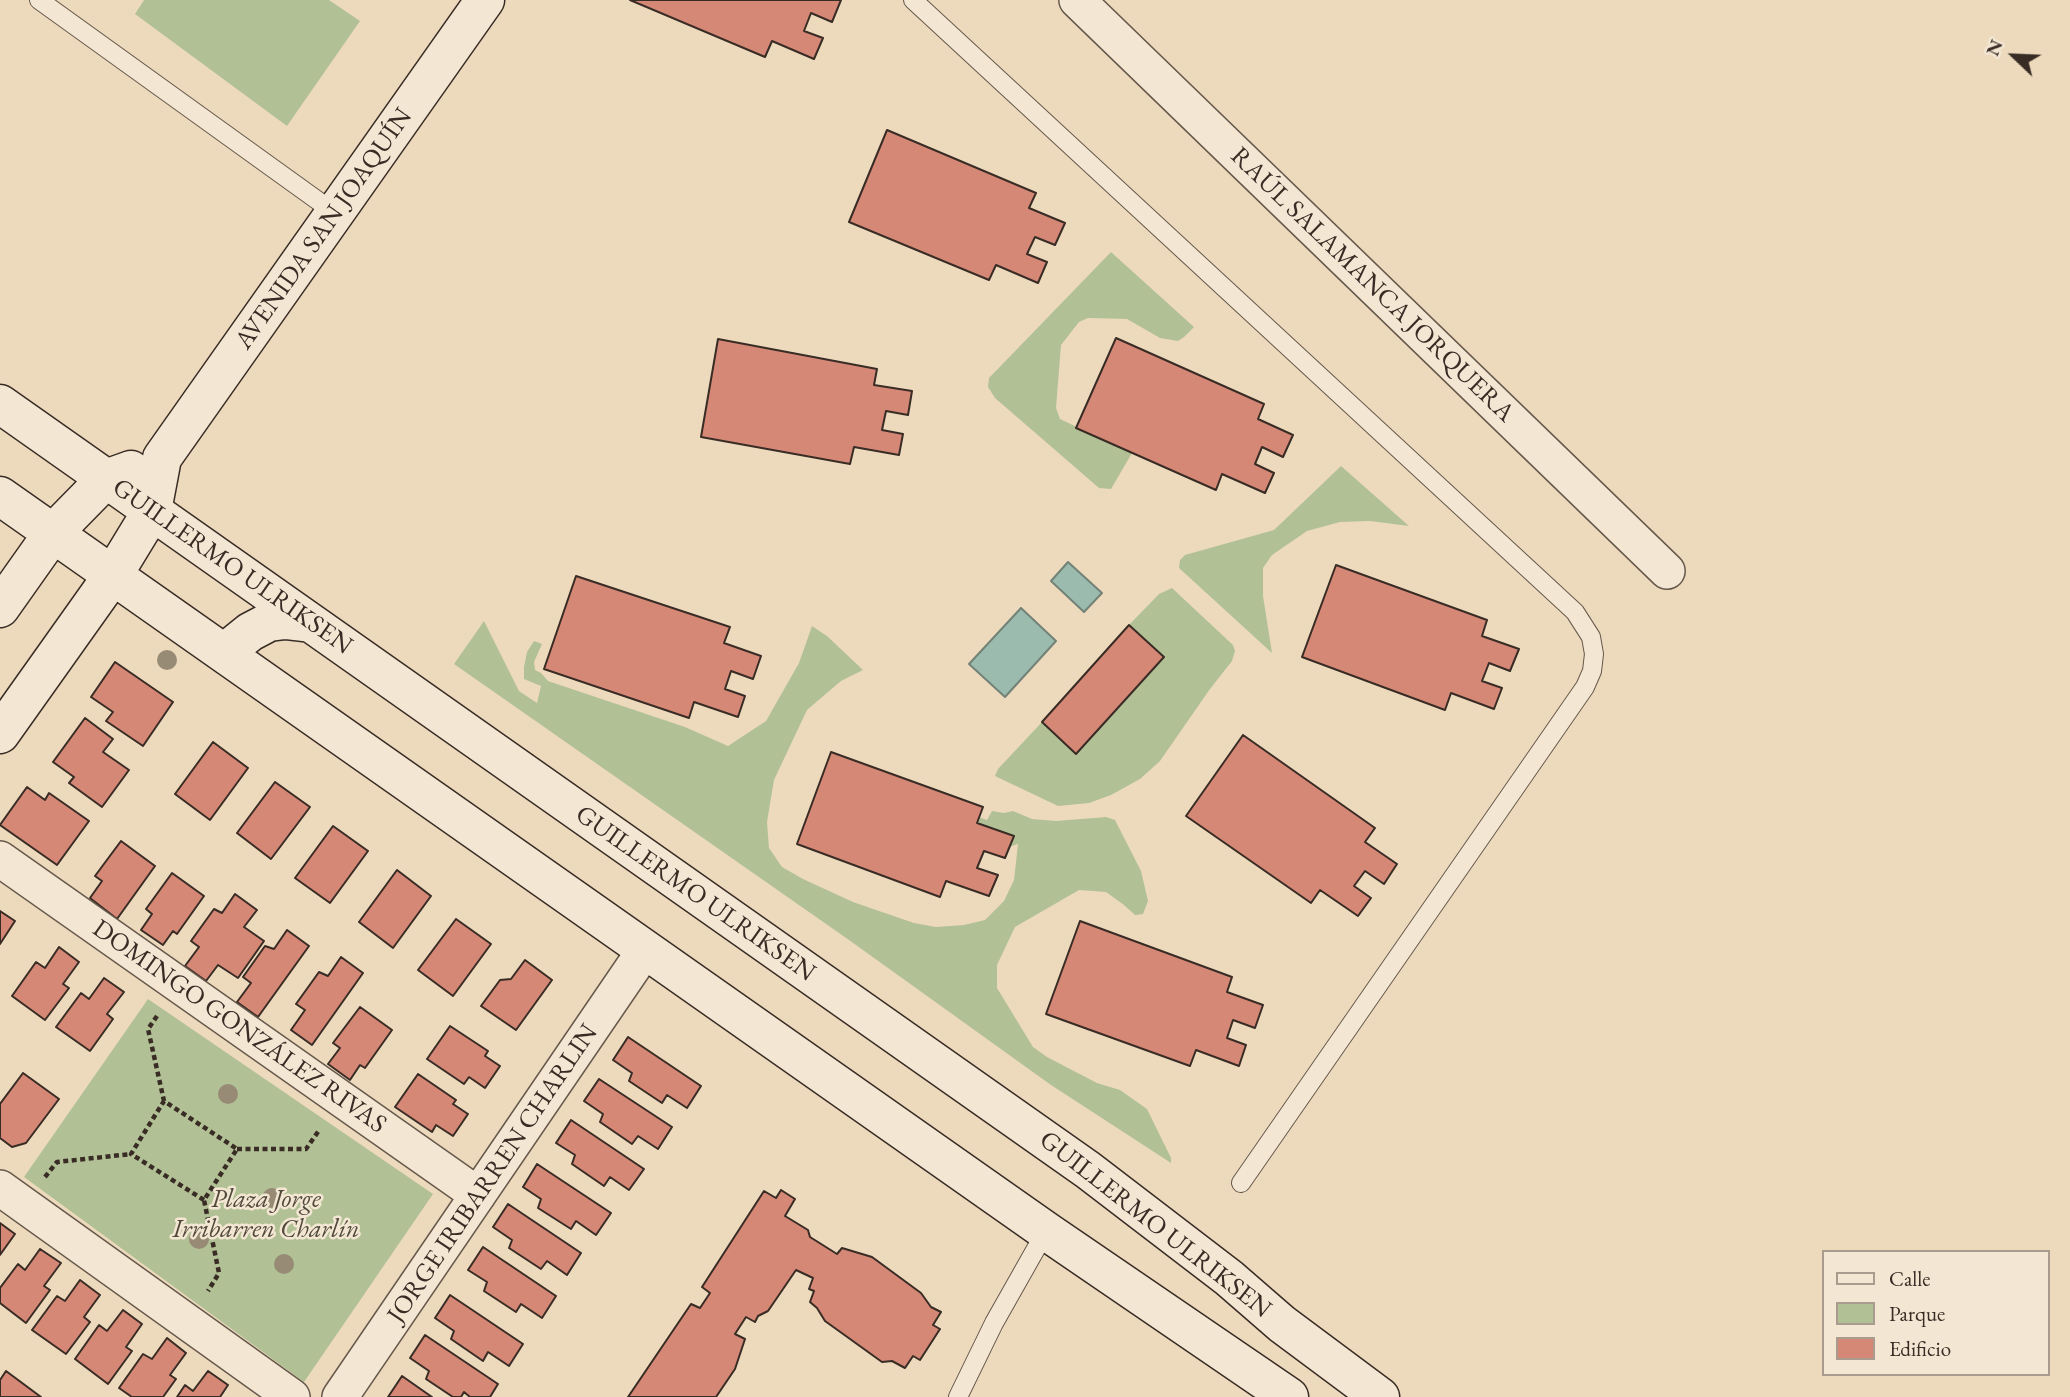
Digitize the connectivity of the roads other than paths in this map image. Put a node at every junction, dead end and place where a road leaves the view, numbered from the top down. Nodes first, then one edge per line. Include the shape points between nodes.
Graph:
1 (39, 0) edge
2 (485, 0) edge
3 (913, 0) edge
4 (1077, 0) edge
5 (335, 213) junction
6 (0, 404) edge
7 (162, 458) junction
8 (106, 479) junction
9 (0, 496) edge
10 (152, 511) junction
11 (53, 533) junction
12 (1667, 571) dead end
13 (113, 575) junction
14 (0, 608) edge
15 (311, 623) junction
16 (224, 653) junction
17 (0, 734) edge
18 (0, 859) edge
19 (645, 950) junction
20 (1241, 1183) dead end
21 (478, 1195) junction
22 (12, 1197) edge
23 (1046, 1231) junction
24 (292, 1397) edge
25 (340, 1397) edge
26 (958, 1397) edge
27 (1289, 1397) edge
28 (1380, 1397) edge

1 - 5 lane
2 - 5 main road, AVENIDA SAN JOAQUÍN
3 - 20 lane via 1575,612 1591,637 1593,663 1585,688
4 - 12 street, RAÚL SALAMANCA JORQUERA
5 - 7 main road, AVENIDA SAN JOAQUÍN
6 - 8 main road, GUILLERMO ULRIKSEN
7 - 8 main road
7 - 10 main road
8 - 10 main road, GUILLERMO ULRIKSEN
8 - 11 main road
9 - 11 main road
10 - 13 main road
10 - 15 main road, GUILLERMO ULRIKSEN
11 - 13 main road
11 - 14 main road
13 - 16 main road
13 - 17 main road
15 - 16 main road via 269,622
15 - 28 main road, GUILLERMO ULRIKSEN via 1088,1170
16 - 19 main road
18 - 21 street, DOMINGO GONZÁLEZ RIVAS
19 - 21 street, JORGE IRIBARREN CHARLIN
19 - 23 main road
21 - 25 street, JORGE IRIBARREN CHARLIN
22 - 24 street
23 - 26 lane
23 - 27 main road

